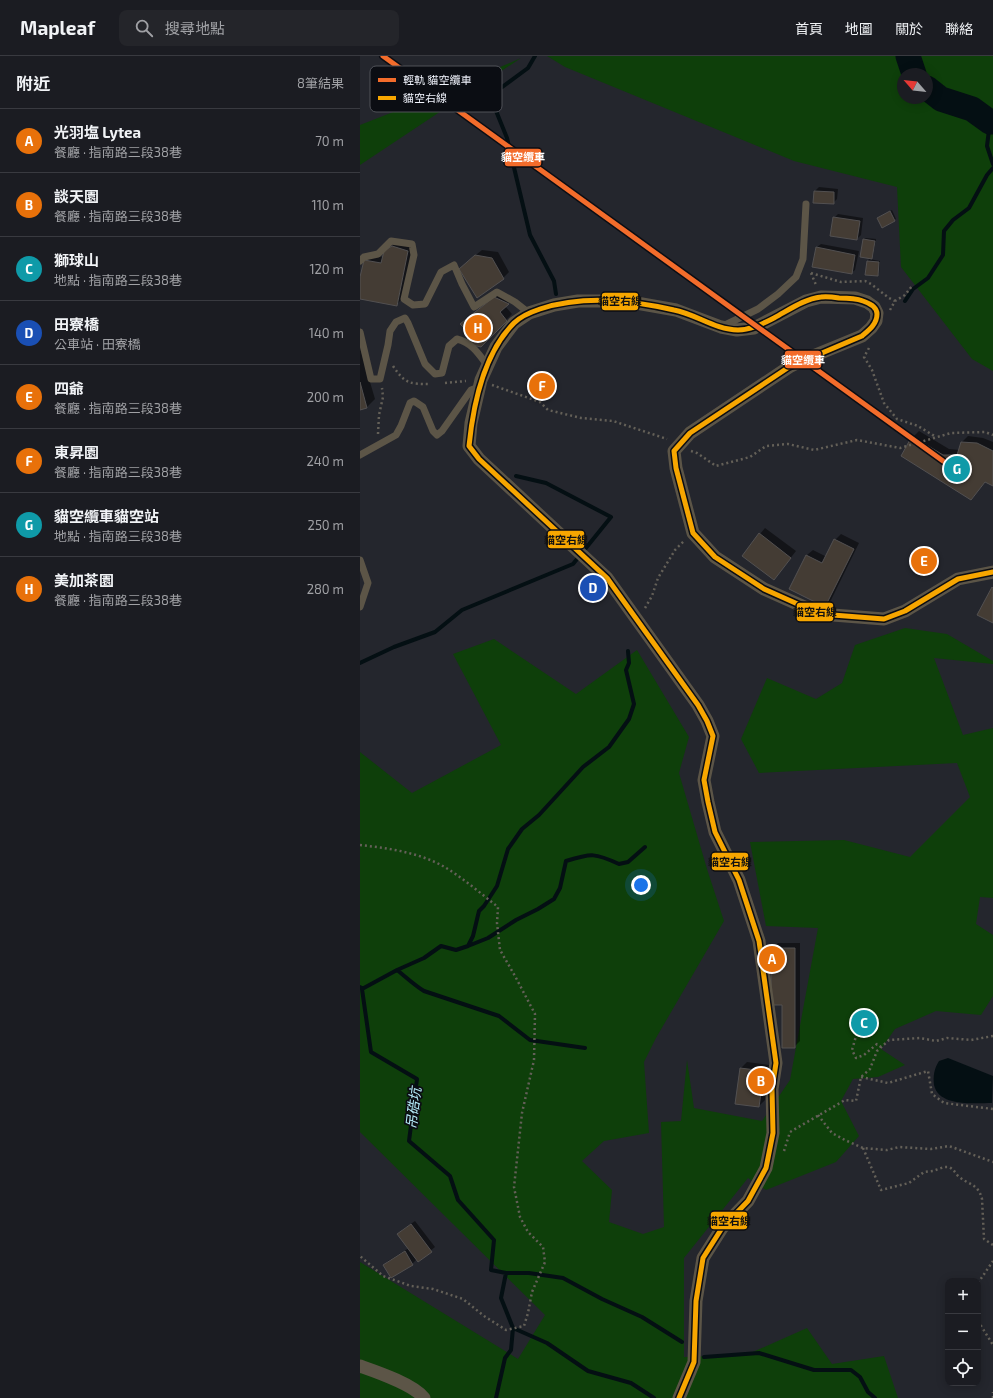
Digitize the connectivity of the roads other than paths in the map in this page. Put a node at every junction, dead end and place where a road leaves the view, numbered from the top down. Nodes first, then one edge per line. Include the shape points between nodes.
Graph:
1 (806, 204) dead end
2 (360, 261) edge
3 (529, 313) junction
4 (721, 327) junction
5 (360, 332) edge
6 (488, 365) junction
7 (479, 387) junction
8 (360, 455) edge
9 (360, 560) edge
10 (993, 572) edge
11 (360, 607) edge
12 (360, 1366) edge
13 (424, 1398) edge
14 (679, 1398) edge

1 - 4 lane via 803,259 796,277 758,309
2 - 3 lane via 364,256 378,254 391,241 412,244 414,255 404,299 413,305 426,304 442,272 454,265 474,308 497,292
3 - 4 street via 578,301 625,301 676,310
3 - 6 street via 514,323 496,347
4 - 10 street via 737,330 754,328 806,301 821,297 855,298 867,302 877,313 876,321 862,336 789,367 690,433 674,451 693,533 715,557 764,589 820,614 884,618 905,611 958,579
5 - 6 lane via 371,379 380,379 390,330 396,322 405,318 425,364 435,374 442,373 449,346 457,339 476,349
6 - 7 street
7 - 8 lane via 471,390 438,435 433,431 423,407 414,401 410,403 396,435
7 - 14 street via 469,446 479,459 607,578 707,721 713,736 704,780 715,832 739,880 759,942 776,1063 772,1089 773,1133 766,1168 748,1201 722,1228 703,1258 696,1301 694,1362
9 - 11 lane via 368,583
12 - 13 street via 398,1381

